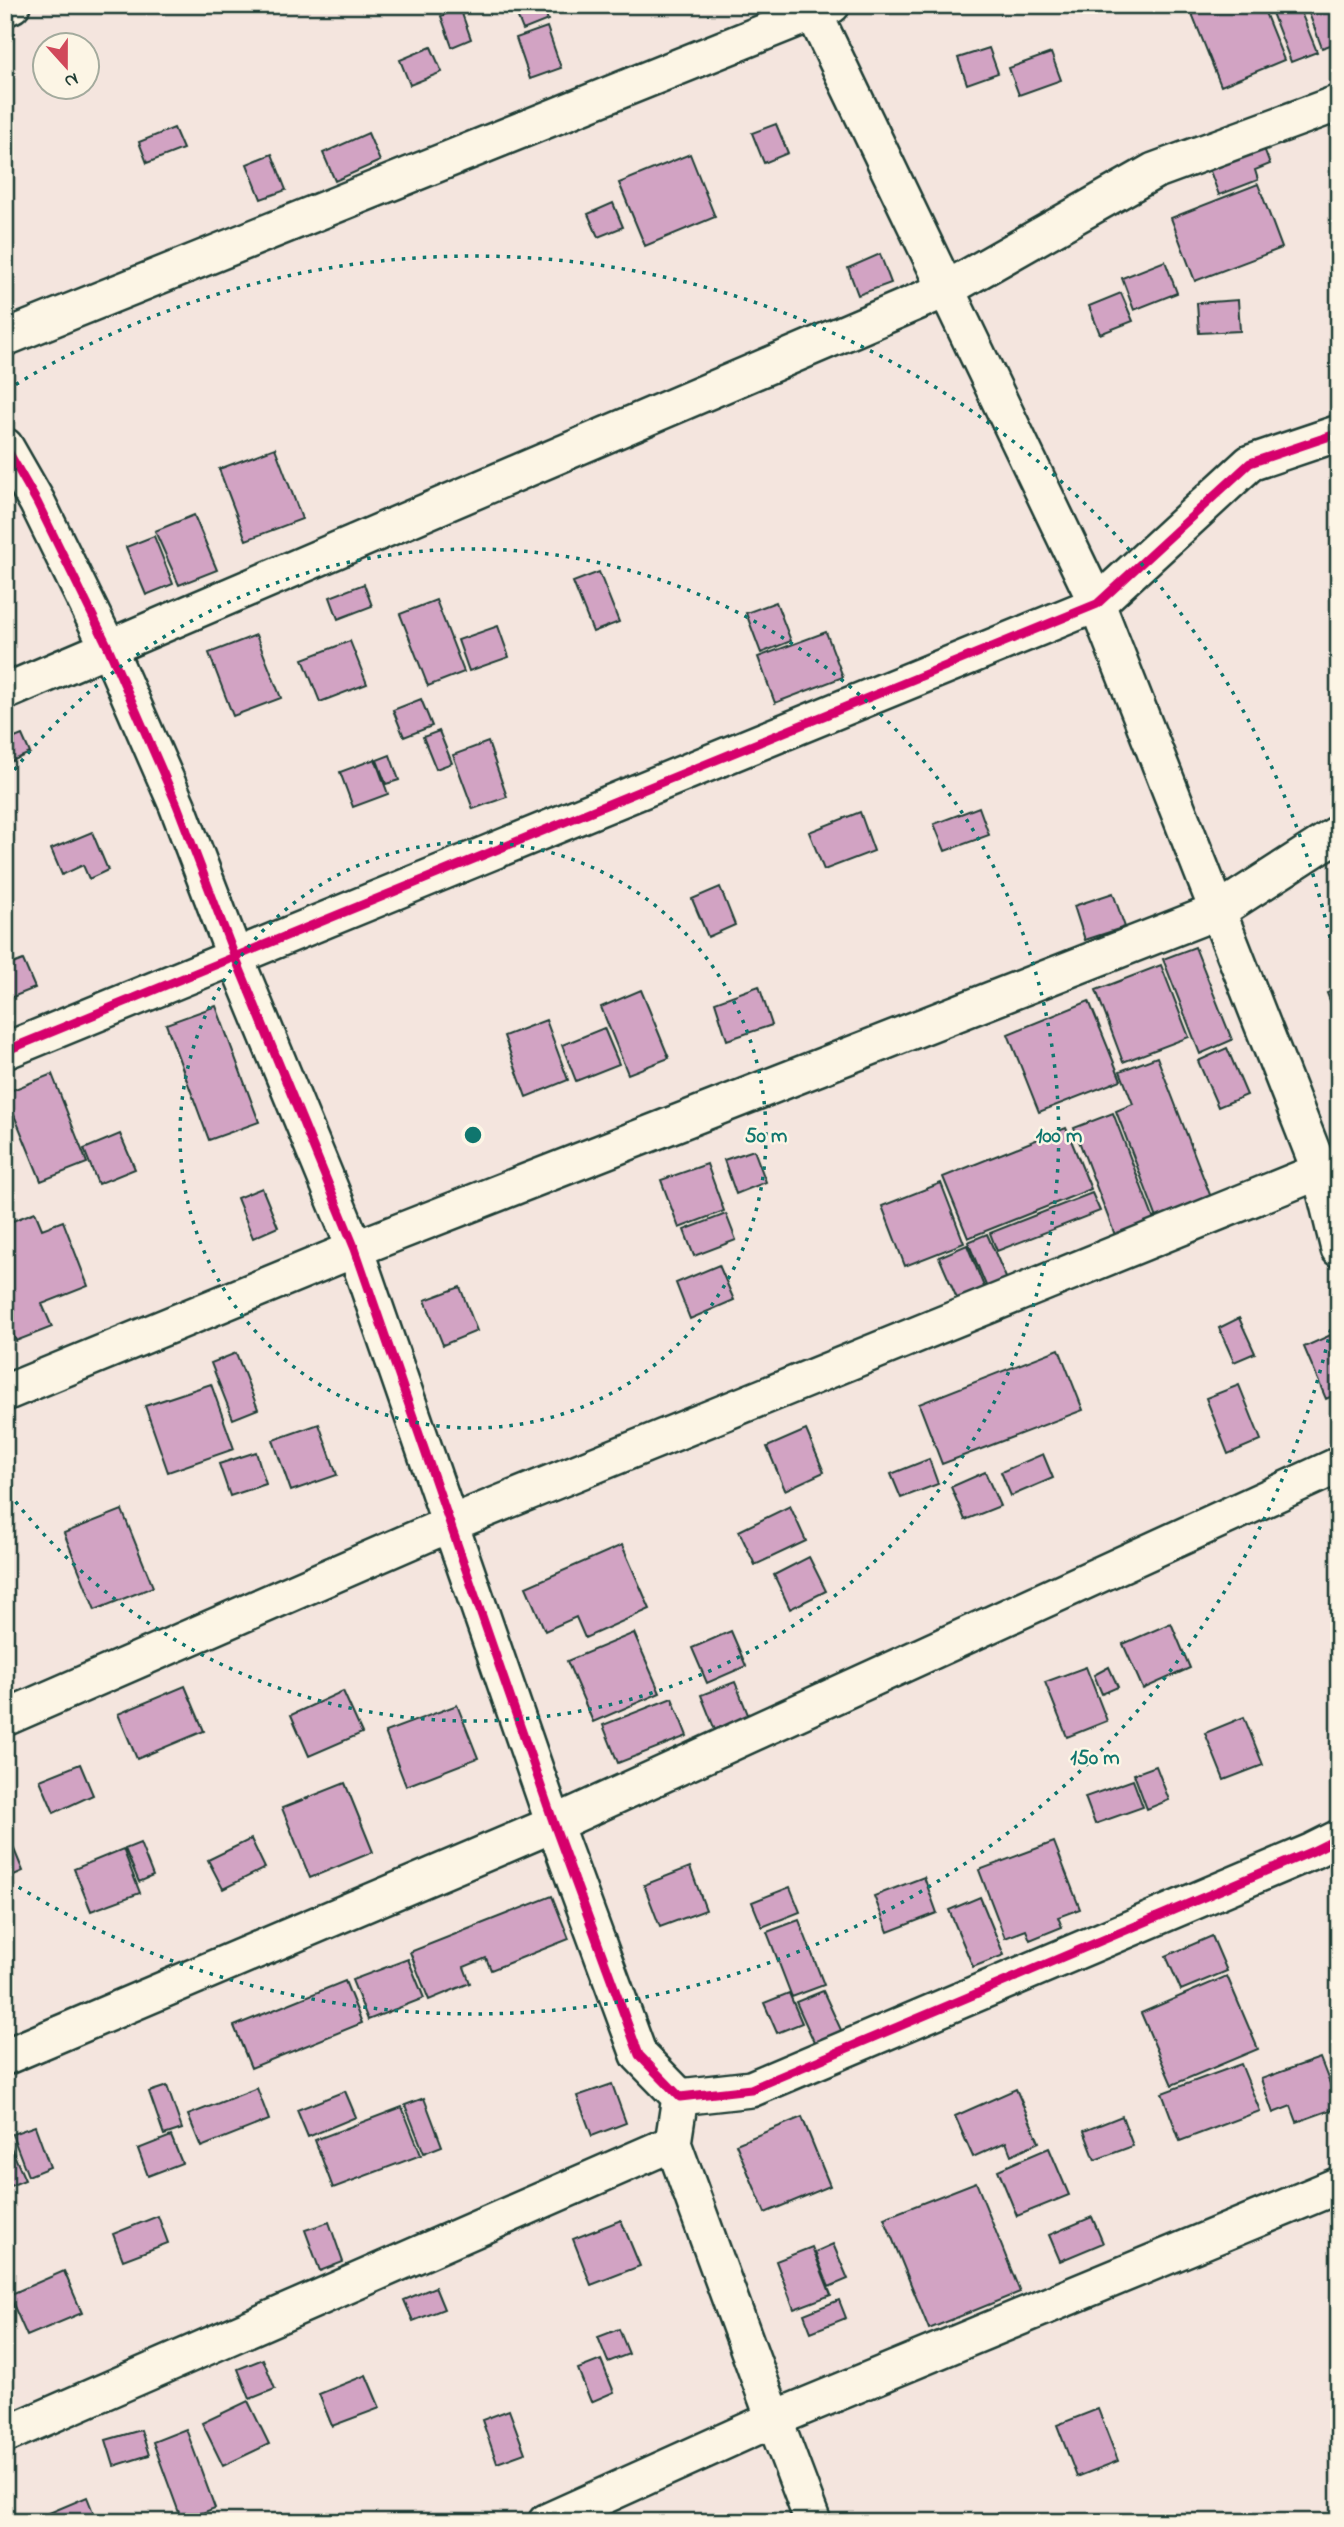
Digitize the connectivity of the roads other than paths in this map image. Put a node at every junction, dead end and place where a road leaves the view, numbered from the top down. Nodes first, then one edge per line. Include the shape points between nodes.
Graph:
1 (12, 5) edge
2 (5, 8) edge
3 (819, 8) edge
4 (1339, 103) edge
5 (945, 290) junction
6 (5, 338) edge
7 (1339, 433) edge
8 (5, 446) edge
9 (1097, 604) junction
10 (108, 647) junction
11 (5, 692) edge
12 (1339, 833) edge
13 (1218, 911) junction
14 (235, 957) junction
15 (5, 1051) edge
16 (1320, 1171) junction
17 (355, 1249) junction
18 (1339, 1249) edge
19 (5, 1393) edge
20 (1339, 1465) edge
21 (452, 1523) junction
22 (5, 1718) edge
23 (554, 1824) junction
24 (1339, 1838) edge
25 (5, 2057) edge
26 (680, 2097) junction
27 (673, 2143) junction
28 (1339, 2185) edge
29 (774, 2419) junction
30 (5, 2435) edge
31 (546, 2522) edge
32 (813, 2522) edge

1 - 2 street
3 - 5 street
3 - 6 street
4 - 5 street via 1154,171
5 - 9 street
5 - 10 street
7 - 9 street via 1251,463
8 - 10 street
9 - 13 street
9 - 14 street
10 - 11 street
10 - 14 street via 177,805
12 - 13 street
13 - 16 street
13 - 17 street
14 - 15 street
14 - 17 street
16 - 18 street
16 - 21 street
17 - 19 street
17 - 21 street
20 - 23 street
21 - 22 street
21 - 23 street
23 - 25 street
23 - 26 street via 639,2055
24 - 26 street via 751,2089
26 - 27 street
27 - 29 street
27 - 30 street
28 - 29 street
29 - 31 street
29 - 32 street

